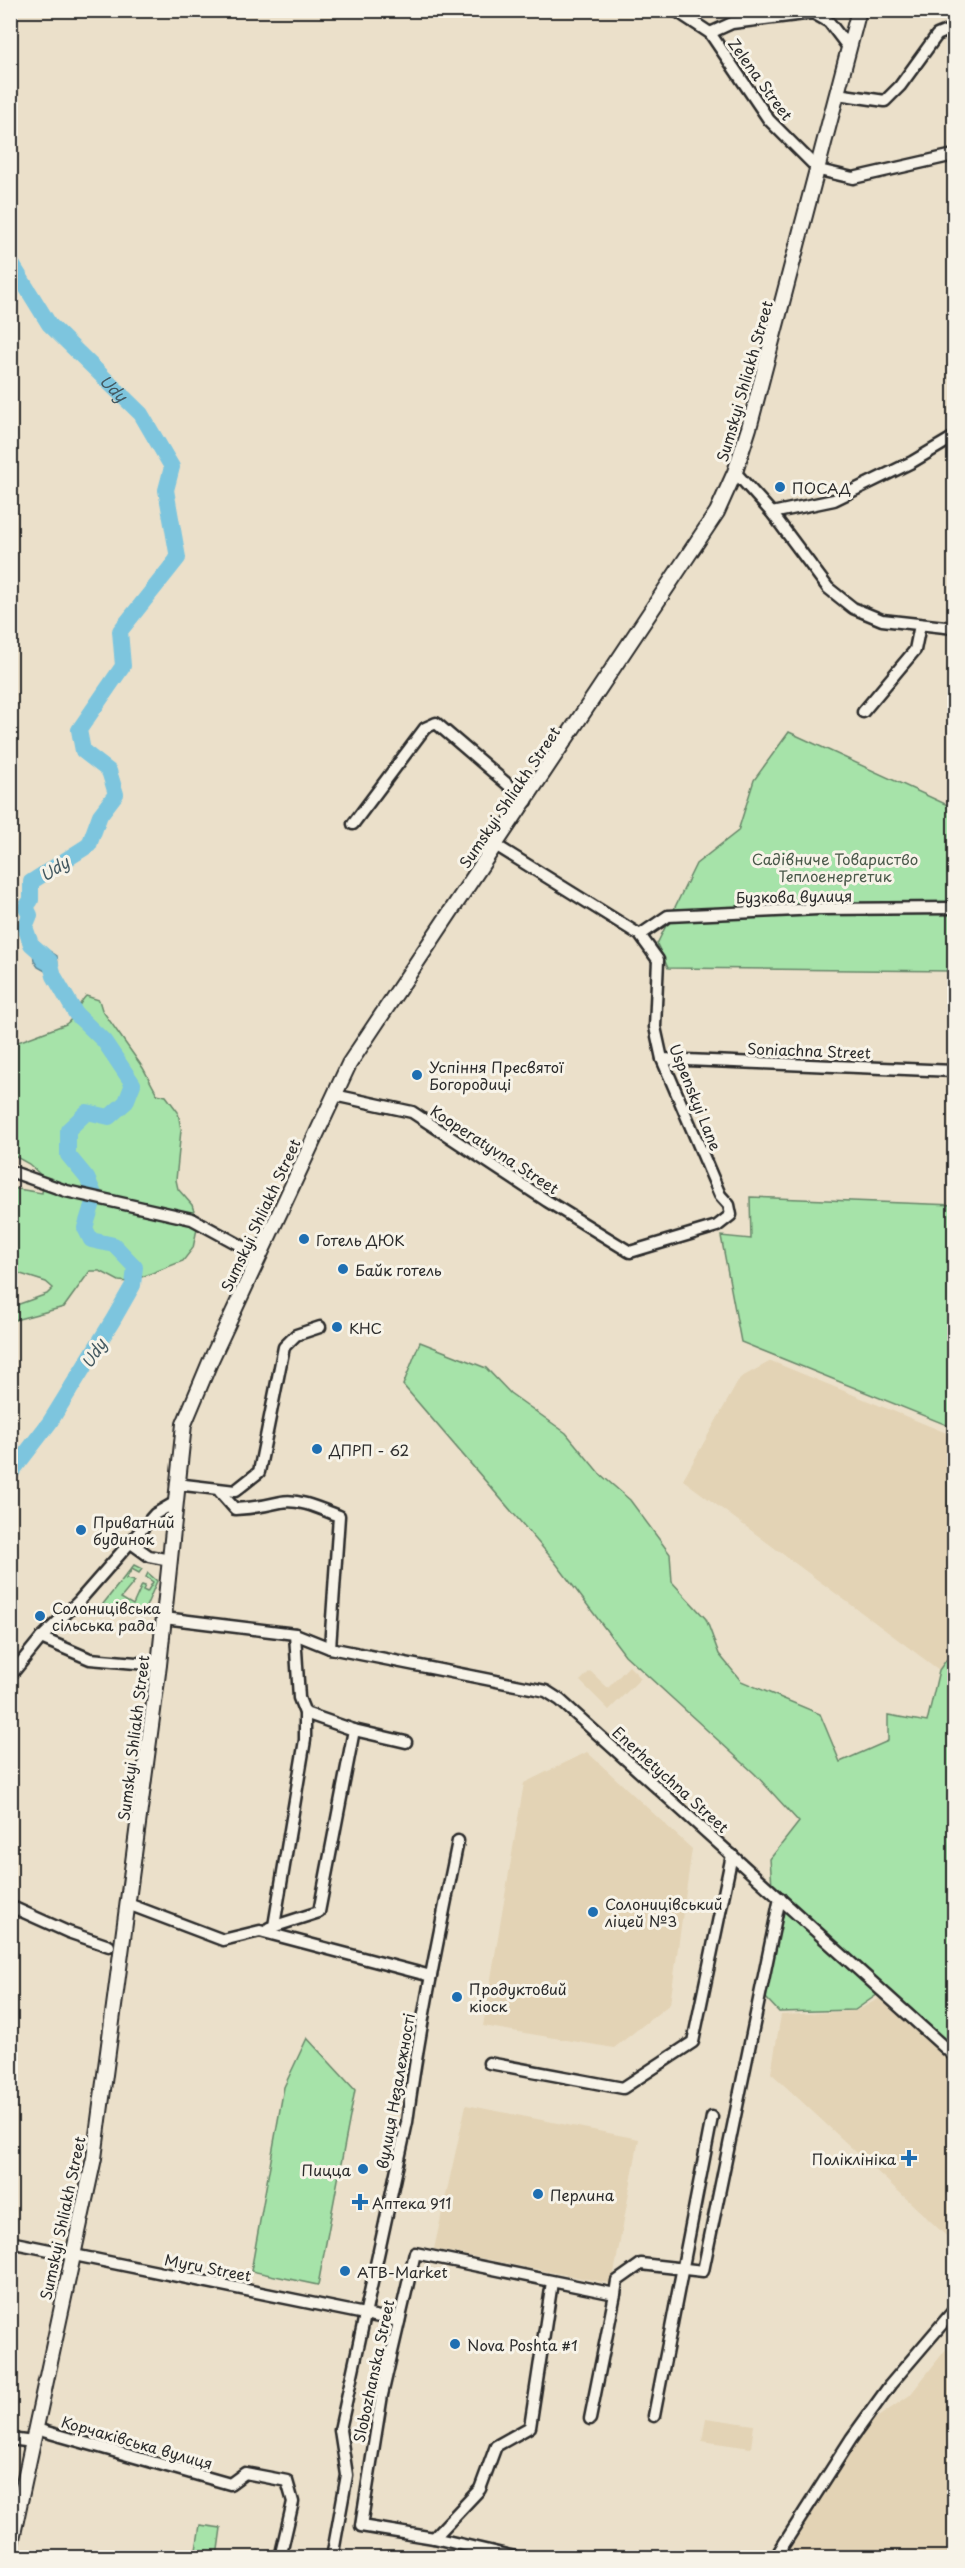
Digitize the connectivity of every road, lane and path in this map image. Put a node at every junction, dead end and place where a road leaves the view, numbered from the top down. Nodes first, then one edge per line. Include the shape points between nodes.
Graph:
1 (675, 10) edge
2 (860, 10) edge
3 (954, 28) edge
4 (711, 33) junction
5 (848, 47) junction
6 (837, 94) junction
7 (954, 155) edge
8 (819, 170) junction
9 (954, 437) edge
10 (735, 472) junction
11 (772, 513) junction
12 (920, 625) junction
13 (954, 628) edge
14 (863, 712) dead end
15 (527, 801) junction
16 (353, 824) dead end
17 (496, 846) junction
18 (954, 908) edge
19 (640, 935) junction
20 (662, 1059) junction
21 (954, 1071) edge
22 (334, 1095) junction
23 (10, 1171) edge
24 (630, 1252) joint
25 (260, 1256) junction
26 (320, 1327) dead end
27 (176, 1484) junction
28 (220, 1492) junction
29 (174, 1503) junction
30 (131, 1544) junction
31 (170, 1560) junction
32 (164, 1618) junction
33 (295, 1634) junction
34 (41, 1638) junction
35 (330, 1648) junction
36 (159, 1665) junction
37 (10, 1676) edge
38 (305, 1713) junction
39 (354, 1730) junction
40 (406, 1742) dead end
41 (458, 1841) dead end
42 (732, 1855) junction
43 (780, 1898) junction
44 (128, 1904) junction
45 (10, 1906) edge
46 (274, 1926) junction
47 (260, 1931) junction
48 (109, 1946) dead end
49 (431, 1976) junction
50 (954, 2056) edge
51 (489, 2063) dead end
52 (712, 2117) dead end
53 (10, 2242) edge
54 (73, 2256) junction
55 (682, 2269) junction
56 (552, 2282) junction
57 (615, 2294) junction
58 (954, 2310) edge
59 (365, 2315) junction
60 (399, 2321) junction
61 (654, 2416) dead end
62 (590, 2419) dead end
63 (34, 2435) junction
64 (10, 2439) edge
65 (434, 2538) junction
66 (10, 2548) edge
67 (280, 2558) edge
68 (332, 2558) edge
69 (519, 2558) edge
70 (775, 2558) edge

1 - 4 street, Zelena Street
2 - 5 main road, Sumskyi Shliakh Street
3 - 6 street via 938,35 885,101
4 - 5 street via 732,23 813,13 829,22
4 - 8 street, Zelena Street via 769,120
5 - 6 main road, Sumskyi Shliakh Street
6 - 8 main road, Sumskyi Shliakh Street
7 - 8 street via 854,178
8 - 10 main road, Sumskyi Shliakh Street
9 - 11 street via 834,501
10 - 11 street
10 - 15 main road, Sumskyi Shliakh Street via 717,512
11 - 12 street via 828,588 853,608 882,620
12 - 13 street
12 - 14 street via 915,650
15 - 16 street via 436,723 425,728
15 - 17 main road, Sumskyi Shliakh Street
17 - 19 street
17 - 22 main road, Sumskyi Shliakh Street via 349,1064
18 - 19 street, Бузкова вулиця via 668,916
19 - 20 street, Uspenskyi Lane via 658,960 655,1027
20 - 21 street, Soniachna Street
20 - 24 street, Uspenskyi Lane via 731,1215 717,1226
22 - 24 street, Kooperatyvna Street via 412,1112
22 - 25 main road, Sumskyi Shliakh Street
23 - 25 street via 66,1191 202,1223
25 - 27 main road, Sumskyi Shliakh Street via 184,1424
26 - 28 street via 296,1335 284,1347 259,1473 235,1491
27 - 28 street
27 - 29 main road, Sumskyi Shliakh Street
28 - 35 street via 234,1509 281,1502 309,1505 339,1516
29 - 30 street via 155,1514
29 - 31 main road, Sumskyi Shliakh Street
30 - 31 street via 148,1556
30 - 34 street
31 - 32 main road, Sumskyi Shliakh Street
32 - 33 street, Enerhetychna Street
32 - 36 main road, Sumskyi Shliakh Street
33 - 35 street, Enerhetychna Street
33 - 38 street via 299,1698
34 - 36 street via 90,1659
34 - 37 street
35 - 42 street, Enerhetychna Street via 546,1691
36 - 44 main road, Sumskyi Shliakh Street
38 - 39 street
38 - 46 street via 305,1740
39 - 40 street
39 - 46 street via 319,1912
41 - 49 street, вулиця Незалежності
42 - 43 street, Enerhetychna Street
42 - 51 street via 693,2042 623,2088
43 - 50 street, Enerhetychna Street
43 - 55 street via 703,2271
44 - 47 street via 223,1941
44 - 54 main road, Sumskyi Shliakh Street via 93,2158
45 - 48 street
46 - 47 street
47 - 49 street
49 - 59 street, вулиця Незалежності via 407,2122
52 - 55 street
53 - 54 street, Myru Street
54 - 59 street, Myru Street
54 - 63 main road, Sumskyi Shliakh Street
55 - 57 street via 641,2264 617,2281
55 - 61 street
56 - 57 street, Slobozhanska Street
56 - 60 street, Slobozhanska Street via 414,2253
56 - 65 street via 530,2427 496,2446 480,2489
57 - 62 street
58 - 70 street via 890,2385 851,2439
59 - 60 street, Myru Street
59 - 68 street, вулиця Незалежності via 340,2430 347,2475
60 - 65 street, Slobozhanska Street via 380,2406 361,2526
63 - 64 street, Корчаківська вулиця
63 - 66 main road, Sumskyi Shliakh Street
63 - 67 street, Корчаківська вулиця via 230,2484 245,2473 287,2481 293,2502
65 - 69 street, Slobozhanska Street

